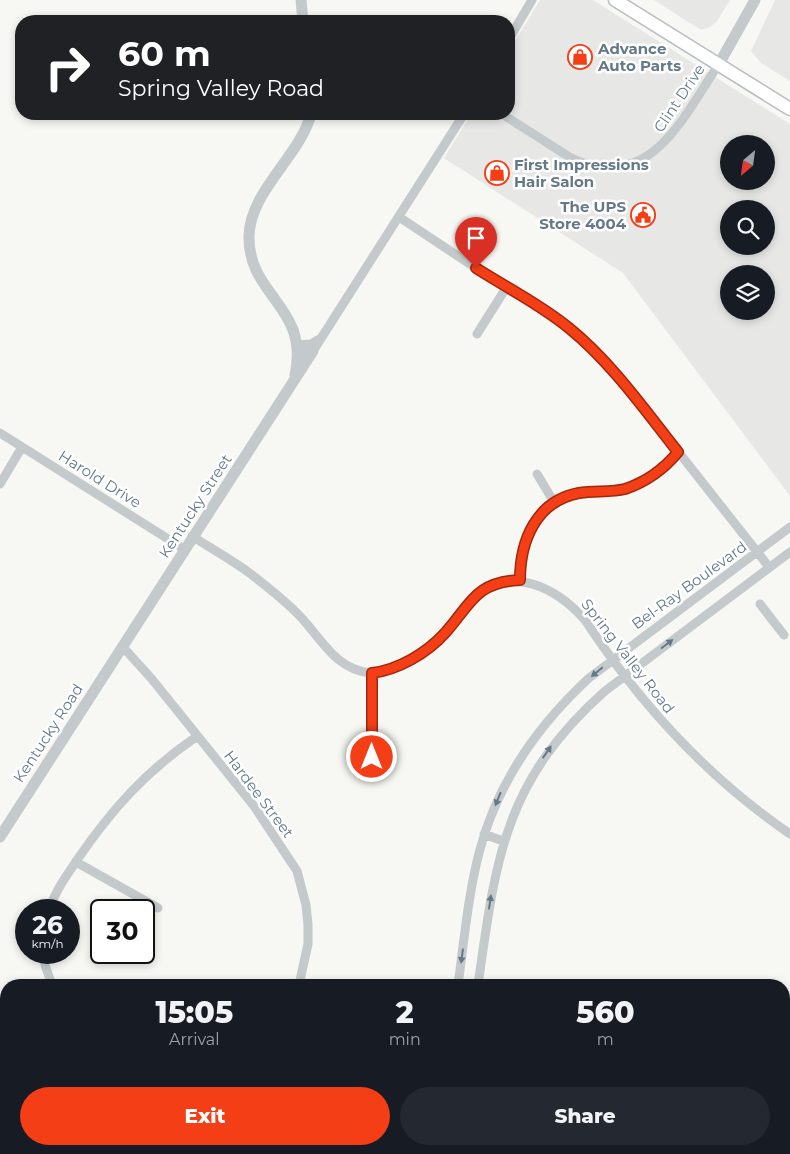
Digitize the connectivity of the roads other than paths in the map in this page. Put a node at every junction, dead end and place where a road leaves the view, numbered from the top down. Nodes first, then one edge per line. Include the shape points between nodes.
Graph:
1 (301, 0) edge
2 (532, 0) edge
3 (615, 0) edge
4 (756, 0) edge
5 (302, 15) edge
6 (515, 29) edge
7 (719, 64) junction
8 (790, 109) edge
9 (308, 120) edge
10 (460, 120) edge
11 (512, 120) edge
12 (399, 217) junction
13 (506, 288) junction
14 (478, 334) dead end
15 (321, 338) junction
16 (297, 350) junction
17 (313, 351) junction
18 (293, 382) junction
19 (0, 433) edge
20 (22, 447) junction
21 (678, 452) junction
22 (537, 474) dead end
23 (0, 484) edge
24 (554, 502) junction
25 (790, 527) edge
26 (192, 536) junction
27 (184, 549) junction
28 (758, 552) junction
29 (790, 552) edge
30 (769, 567) junction
31 (520, 580) junction
32 (760, 604) dead end
33 (784, 635) dead end
34 (122, 646) junction
35 (612, 659) junction
36 (372, 673) junction
37 (625, 676) junction
38 (196, 737) junction
39 (372, 757) dead end
40 (484, 834) junction
41 (790, 834) edge
42 (0, 836) edge
43 (503, 841) junction
44 (76, 862) junction
45 (54, 899) edge
46 (158, 908) dead end
47 (45, 964) edge
48 (50, 979) edge
49 (300, 979) edge
50 (459, 979) edge
51 (479, 979) edge

1 - 5 street
2 - 6 street
3 - 7 main road
4 - 7 street
7 - 8 main road
7 - 11 street, Clint Drive via 669,138 649,156 624,166 604,168 584,164
9 - 16 street via 256,209 249,233 254,266 291,322
10 - 12 street
12 - 13 street
12 - 15 street
13 - 14 street
13 - 21 street via 550,313 589,346
15 - 16 street
15 - 17 street
16 - 17 street
16 - 18 street
17 - 18 street, Kentucky Street
18 - 26 street, Kentucky Street
19 - 20 street, Harold Drive
20 - 23 street
20 - 27 street, Harold Drive
21 - 24 street via 663,468 638,484 607,492 580,493
21 - 28 street
22 - 24 street
24 - 31 street via 536,519 528,534
25 - 28 street, Bel-Ray Boulevard
26 - 27 street, Kentucky Street
26 - 36 street via 254,576 292,608 338,661
27 - 34 street, Kentucky Street
28 - 30 street
28 - 35 street, Bel-Ray Boulevard
29 - 30 street
37 -> 30 street
31 - 35 street, Spring Valley Road via 550,590 568,603 585,620
31 - 36 street, Spring Valley Road via 484,589 431,646 401,664
32 - 33 street
34 - 38 street, Hardee Street
34 - 42 street, Kentucky Road
35 - 37 street, Spring Valley Road
35 -> 40 street, Bel-Ray Boulevard via 564,701 539,730 502,789
36 - 39 street
37 - 41 street, Spring Valley Road via 649,708 702,764
43 -> 37 street via 524,791 551,746 582,711
38 - 44 street via 150,771 128,793
38 - 49 street, Hardee Street via 254,806 296,871 308,925 308,944
40 - 43 street
40 -> 50 street, Bel-Ray Boulevard via 472,887
51 -> 43 street via 490,897
44 - 45 street
44 - 46 street
47 - 48 street

